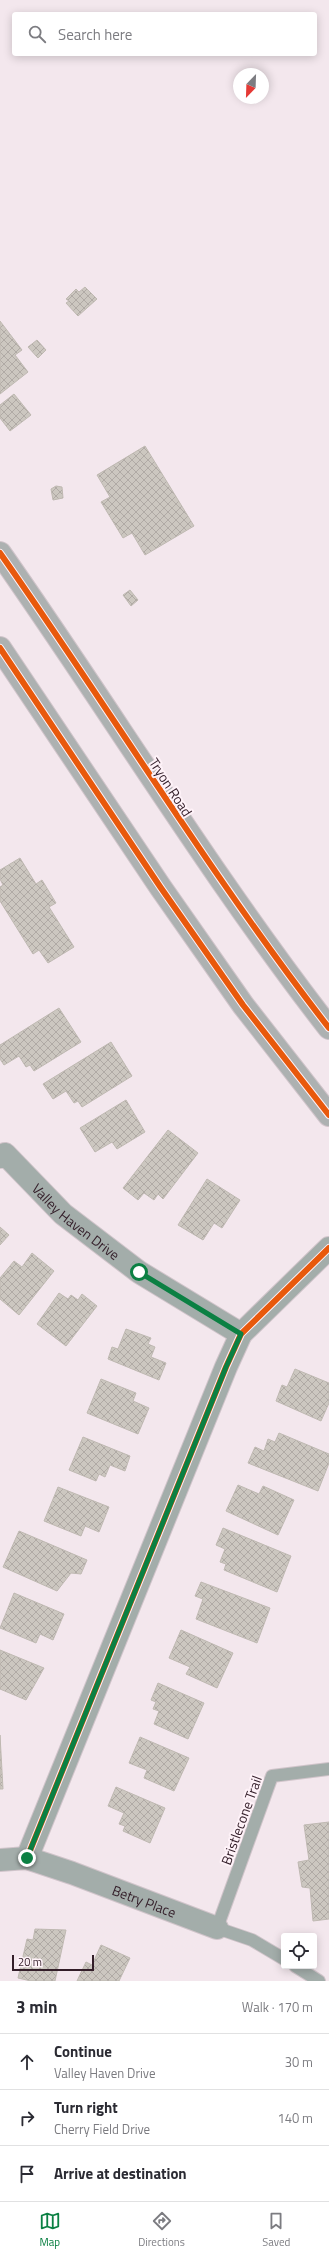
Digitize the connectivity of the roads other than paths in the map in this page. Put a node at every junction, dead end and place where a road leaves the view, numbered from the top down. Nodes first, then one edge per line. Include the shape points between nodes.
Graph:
1 (0, 553) edge
2 (0, 648) edge
3 (329, 1028) edge
4 (329, 1115) edge
5 (0, 1157) edge
6 (329, 1248) edge
7 (241, 1334) junction
8 (329, 1769) edge
9 (27, 1858) junction
10 (0, 1860) edge
11 (217, 1928) junction
12 (281, 1957) edge
13 (300, 1969) edge
14 (319, 1981) edge

1 - 3 main road, Tryon Road via 56,633 202,856
2 - 4 main road via 160,888 243,1005
5 - 7 street, Valley Haven Drive via 5,1154 63,1214 139,1272
6 - 7 street
7 - 9 street
8 - 11 lane, Bristlecone Trail via 272,1776
9 - 10 street, Betry Place
9 - 11 street, Betry Place
11 - 12 lane, Betry Place via 252,1940
13 - 14 lane

